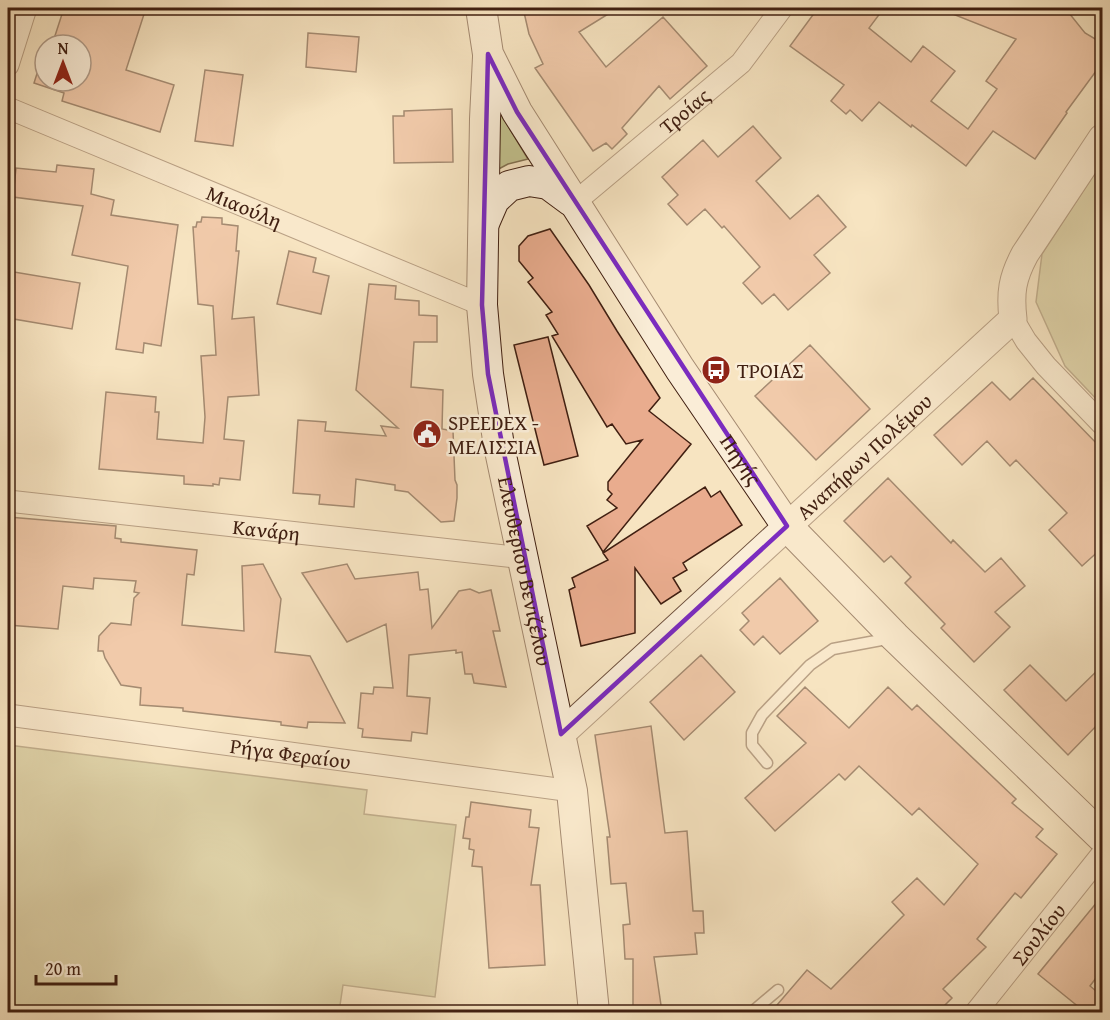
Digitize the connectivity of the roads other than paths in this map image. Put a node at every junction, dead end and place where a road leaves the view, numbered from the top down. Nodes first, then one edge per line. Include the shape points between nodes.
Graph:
1 (26, 8) edge
2 (481, 8) edge
3 (782, 8) edge
4 (488, 54) junction
5 (8, 65) edge
6 (8, 108) edge
7 (1102, 138) edge
8 (574, 203) junction
9 (483, 225) junction
10 (482, 305) junction
11 (1013, 319) junction
12 (1102, 424) edge
13 (8, 501) edge
14 (787, 526) junction
15 (524, 558) junction
16 (895, 637) junction
17 (8, 715) edge
18 (561, 734) junction
19 (767, 763) dead end
20 (572, 791) junction
21 (1102, 837) edge
22 (1102, 854) edge
23 (778, 990) dead end
24 (594, 1012) edge
25 (752, 1012) edge
26 (976, 1012) edge

1 - 5 street
2 - 4 main road, Πηγής
3 - 8 street, Τροίας via 741,63
4 - 8 main road, Πηγής via 517,112
4 - 9 main road, Ελευθερίου Βενιζέλου
6 - 10 street, Μιαούλη
7 - 11 street via 1018,268 1011,300
8 - 9 main road via 548,184 529,181 509,186 494,200
8 - 14 main road, Πηγής
9 - 10 main road, Ελευθερίου Βενιζέλου
10 - 15 main road, Ελευθερίου Βενιζέλου via 499,446
11 - 12 street via 1047,366
11 - 14 street, Αναπήρων Πολέμου
13 - 15 street, Κανάρη
14 - 16 main road, Πηγής
14 - 18 street, Αναπήρων Πολέμου
15 - 18 main road, Ελευθερίου Βενιζέλου
16 - 19 lane via 833,649 810,665 762,715 752,733 752,745
16 - 21 main road, Πηγής
17 - 20 street, Ρήγα Φεραίου
18 - 20 main road, Ελευθερίου Βενιζέλου
20 - 24 main road, Ελευθερίου Βενιζέλου
22 - 26 street, Σουλίου
23 - 25 lane

